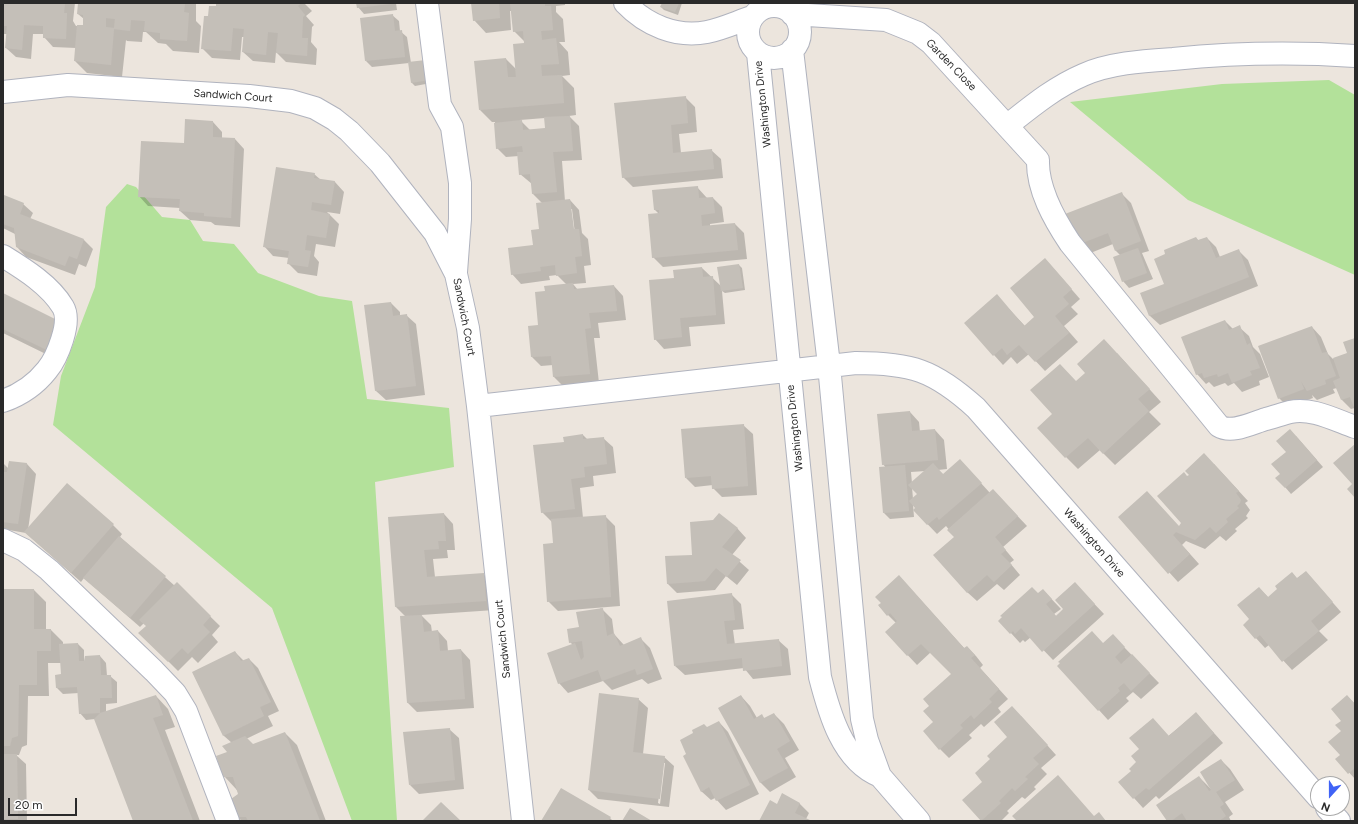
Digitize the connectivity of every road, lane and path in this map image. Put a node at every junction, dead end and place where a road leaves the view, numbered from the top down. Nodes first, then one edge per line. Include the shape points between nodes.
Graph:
1 (427, 3) edge
2 (625, 3) edge
3 (792, 14) junction
4 (752, 17) junction
5 (838, 18) junction
6 (707, 32) junction
7 (796, 43) junction
8 (753, 47) junction
9 (1355, 56) edge
10 (3, 92) edge
11 (1008, 125) junction
12 (3, 256) edge
13 (456, 274) junction
14 (829, 365) junction
15 (789, 370) junction
16 (3, 401) edge
17 (478, 406) junction
18 (1355, 427) edge
19 (3, 540) edge
20 (880, 776) junction
21 (1310, 788) edge
22 (228, 821) edge
23 (523, 821) edge
24 (919, 821) edge

1 - 13 street via 440,105 452,127 460,183
2 - 6 street via 655,26 677,32
3 - 4 street via 786,9 772,6 764,8
3 - 5 street, Garden Close
3 - 7 street via 798,24
4 - 6 street
4 - 8 street via 747,33
5 - 7 street, Garden Close
5 - 11 street, Garden Close via 886,20 918,33 944,56
6 - 8 street
7 - 8 street via 788,54 775,58
7 - 14 street, Washington Drive
8 - 15 street, Washington Drive
9 - 11 street via 1302,53 1206,56 1112,66 1084,74 1059,87
10 - 13 street, Sandwich Court via 68,85 249,96 291,100 315,108 349,131 380,163 435,233
11 - 18 street, Garden Close via 1038,160 1038,173 1052,214 1070,243 1219,426 1239,428 1301,411 1314,412
12 - 16 street via 17,264 52,294 64,308 66,323 63,339 48,369 16,397
13 - 17 street, Sandwich Court via 468,328
14 - 15 street, Washington Drive
14 - 20 street, Washington Drive via 862,719
14 - 21 street, Washington Drive via 886,363 904,366 937,378 961,394
15 - 17 street, Washington Drive
15 - 20 street, Washington Drive via 820,677 831,714 850,751 862,766
17 - 23 street, Sandwich Court
19 - 22 street via 24,550 49,570 175,693 186,711
20 - 24 street, Washington Drive

